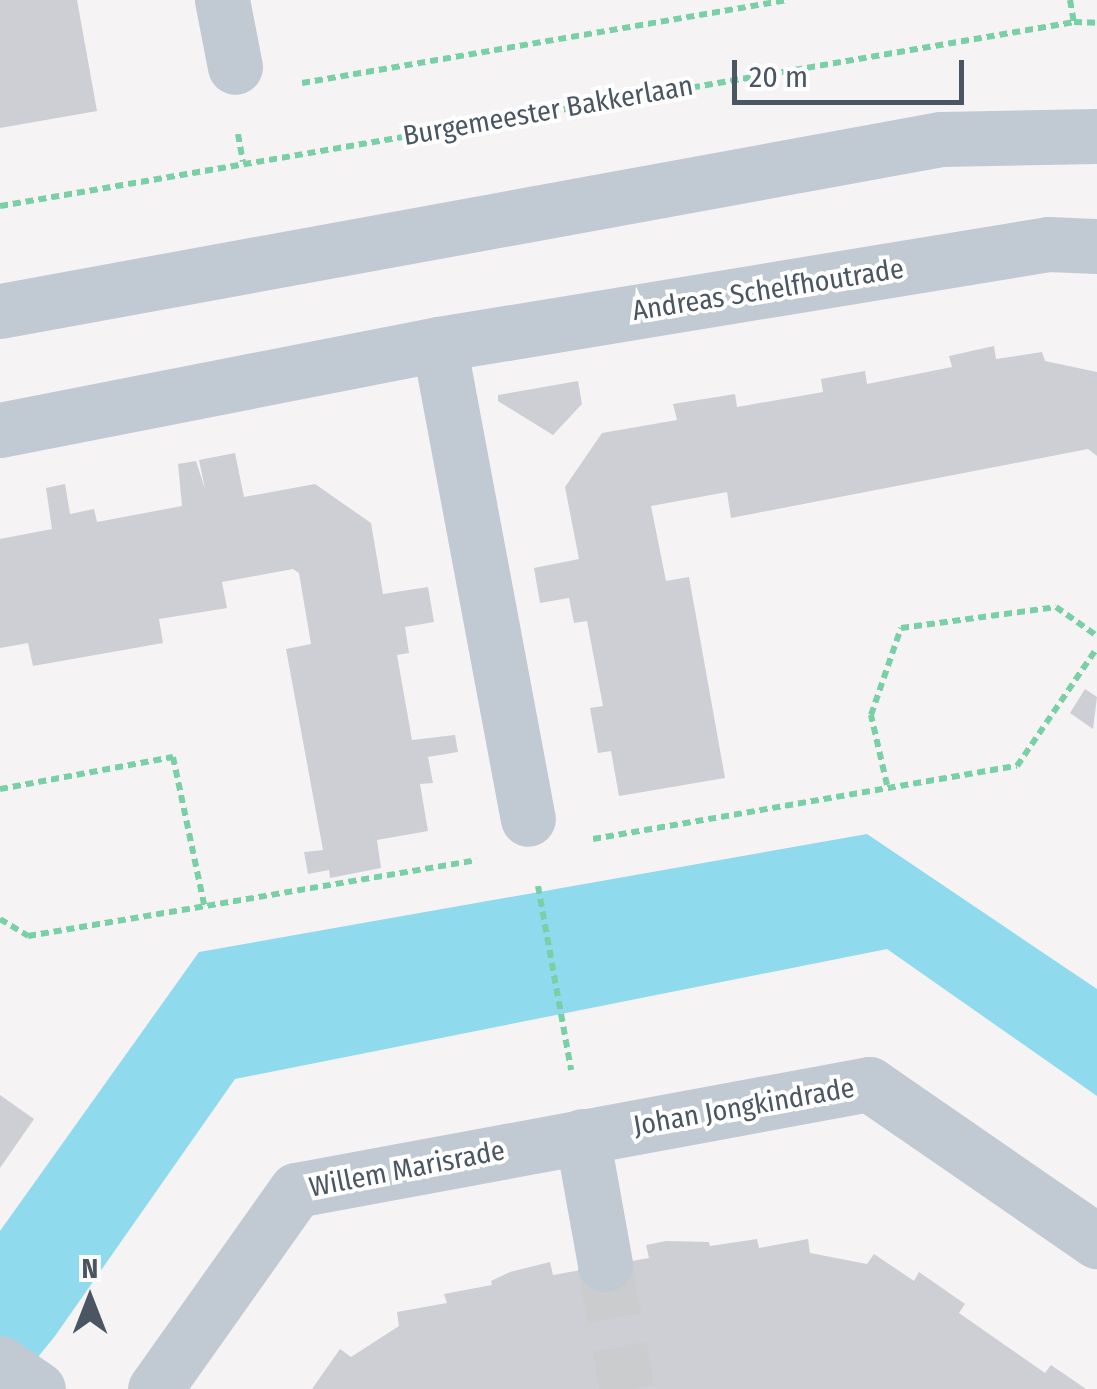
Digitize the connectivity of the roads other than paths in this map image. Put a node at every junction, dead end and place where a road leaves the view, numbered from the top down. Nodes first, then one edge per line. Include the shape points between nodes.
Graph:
1 (222, 0) edge
2 (235, 67) dead end
3 (1097, 136) edge
4 (1097, 246) edge
5 (0, 310) edge
6 (439, 344) junction
7 (0, 430) edge
8 (511, 838) road end
9 (582, 1136) junction
10 (1097, 1242) edge
11 (605, 1264) tunnel mouth
12 (154, 1389) edge

1 - 2 street
3 - 5 street via 941,139
4 - 6 street, Andreas Schelfhoutrade via 1048,244
6 - 7 street, Andreas Schelfhoutrade
6 - 8 street
9 - 10 street, Johan Jongkindrade via 869,1084
9 - 11 street
9 - 12 street, Willem Marisrade via 296,1190

